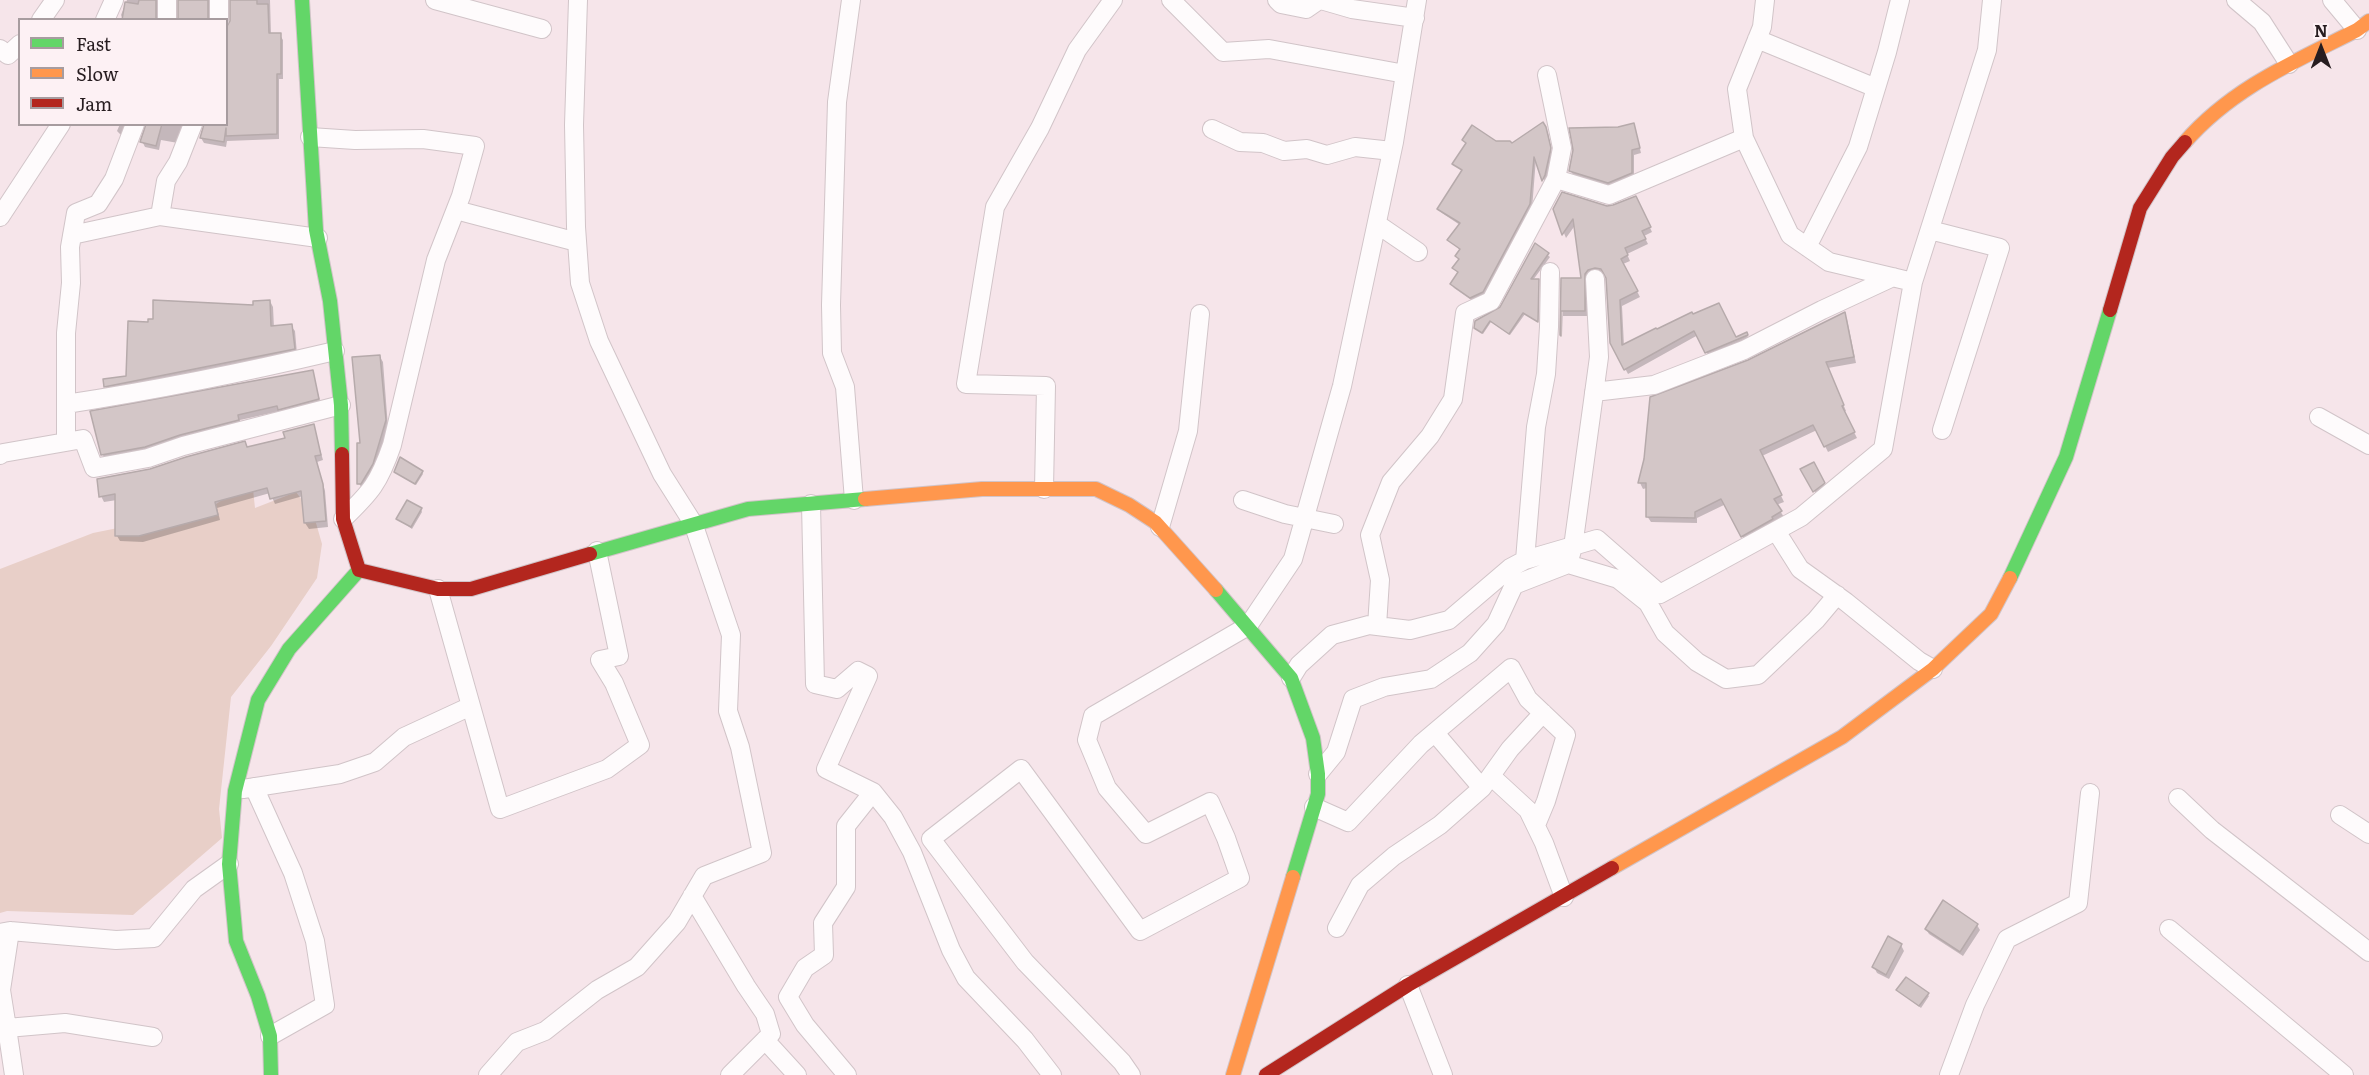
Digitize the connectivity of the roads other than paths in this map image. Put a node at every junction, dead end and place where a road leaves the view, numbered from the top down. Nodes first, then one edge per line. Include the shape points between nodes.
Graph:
1 (55, 0) edge
2 (114, 0) edge
3 (167, 0) edge
4 (219, 0) edge
5 (302, 0) edge
6 (435, 0) edge
7 (578, 0) edge
8 (851, 0) edge
9 (1113, 0) edge
10 (1171, 0) edge
11 (1277, 0) edge
12 (1320, 0) edge
13 (1765, 0) edge
14 (1900, 0) edge
15 (1992, 0) edge
16 (2236, 0) edge
17 (2332, 0) edge
18 (1189, 7) edge
19 (1416, 9) edge
20 (42, 18) edge
21 (106, 18) edge
22 (167, 18) edge
23 (219, 18) edge
24 (2363, 25) edge
25 (542, 29) dead end
26 (1757, 39) junction
27 (18, 46) edge
28 (0, 49) edge
29 (2289, 64) junction
30 (1405, 74) junction
31 (1547, 75) dead end
32 (1876, 88) junction
33 (60, 126) edge
34 (134, 126) edge
35 (192, 126) edge
36 (1212, 129) dead end
37 (310, 137) junction
38 (1744, 138) junction
39 (1392, 151) junction
40 (1556, 179) junction
41 (456, 210) junction
42 (1, 213) edge
43 (160, 216) junction
44 (1377, 224) junction
45 (1930, 230) junction
46 (72, 235) junction
47 (318, 238) junction
48 (577, 242) junction
49 (1807, 247) junction
50 (1418, 252) dead end
51 (1550, 272) dead end
52 (1893, 277) junction
53 (1595, 279) dead end
54 (1913, 282) junction
55 (1200, 314) dead end
56 (335, 351) junction
57 (1594, 392) junction
58 (66, 404) junction
59 (341, 405) junction
60 (2319, 417) dead end
61 (1942, 430) dead end
62 (66, 442) junction
63 (2369, 445) edge
64 (0, 455) edge
65 (1044, 489) junction
66 (854, 500) junction
67 (1244, 500) dead end
68 (811, 504) junction
69 (1305, 518) junction
70 (343, 519) junction
71 (693, 523) junction
72 (1334, 524) dead end
73 (1160, 527) junction
74 (1776, 531) junction
75 (597, 551) junction
76 (1570, 556) junction
77 (1525, 560) junction
78 (359, 570) junction
79 (438, 589) junction
80 (1837, 596) junction
81 (1248, 626) junction
82 (1377, 626) junction
83 (1933, 669) junction
84 (1291, 678) junction
85 (471, 706) junction
86 (1543, 713) junction
87 (1435, 733) junction
88 (1318, 774) junction
89 (1487, 782) junction
90 (254, 787) junction
91 (235, 791) junction
92 (873, 792) junction
93 (2090, 793) dead end
94 (2178, 798) dead end
95 (1314, 807) junction
96 (2340, 815) dead end
97 (1536, 825) junction
98 (2369, 834) edge
99 (229, 864) junction
100 (692, 896) junction
101 (1563, 897) junction
102 (1337, 928) dead end
103 (2169, 929) dead end
104 (5, 932) edge
105 (2369, 952) edge
106 (1, 973) edge
107 (1408, 985) junction
108 (4, 1030) edge
109 (270, 1036) junction
110 (153, 1037) dead end
111 (765, 1040) junction
112 (14, 1075) edge
113 (272, 1075) edge
114 (488, 1075) edge
115 (730, 1075) edge
116 (797, 1075) edge
117 (847, 1075) edge
118 (1052, 1075) edge
119 (1131, 1075) edge
120 (1233, 1075) edge
121 (1266, 1075) edge
122 (1443, 1075) edge
123 (1948, 1075) edge
124 (2343, 1075) edge

1 - 20 street
2 - 21 street
3 - 22 street
4 - 23 street
5 - 37 street
6 - 25 street
7 - 48 street via 574,125
8 - 66 street via 837,102 831,305 832,353 845,387
9 - 65 street via 1077,50 1040,128 995,207 966,384 1046,386
10 - 18 street
11 - 12 street via 1306,9
12 - 19 street via 1352,9
13 - 26 street
14 - 32 street
15 - 45 street via 1987,50
16 - 29 street via 2262,22
17 - 24 street
18 - 30 street via 1223,52 1269,49
19 - 30 street
24 - 29 street
26 - 32 street
26 - 38 street via 1737,89
27 - 28 street via 8,55
29 - 83 street via 2253,83 2205,119 2172,157 2140,208 2066,457 2026,547 1991,614
30 - 39 street
31 - 40 street via 1562,148
32 - 49 street via 1858,147
33 - 42 street
34 - 46 street via 114,179 98,204 76,213
35 - 43 street via 166,181
36 - 39 street via 1240,142 1263,143 1284,151 1307,149 1327,155 1355,147
37 - 41 street via 423,139 475,146
37 - 47 street
38 - 40 street via 1609,195
38 - 49 street via 1790,235
39 - 44 street
40 - 82 street via 1491,301 1465,313 1453,399 1430,436 1391,482 1370,535 1380,580
41 - 48 street
41 - 70 street via 436,260 382,474 368,495
43 - 46 street
43 - 47 street
44 - 50 street
44 - 69 street via 1342,386
45 - 54 street
45 - 61 street via 2000,248
46 - 58 street
47 - 56 street
48 - 71 street via 580,283 599,341 663,474
49 - 52 street via 1829,262
51 - 77 street via 1546,374 1536,427
52 - 54 street
52 - 57 street via 1744,350 1654,385
53 - 57 street via 1599,357
54 - 74 street via 1883,449 1801,517
55 - 73 street via 1188,431
56 - 58 street via 142,393
56 - 59 street
57 - 76 street
58 - 62 street
59 - 62 street via 148,458 94,468 84,439
59 - 70 street
60 - 63 street
62 - 64 street
65 - 66 street via 982,489
65 - 73 street via 1096,489 1129,505
66 - 68 street
67 - 69 street
68 - 71 street via 748,509
68 - 92 street via 815,684 837,689 858,670 868,676 826,769
69 - 72 street
69 - 81 street via 1293,559
70 - 78 street
71 - 75 street
71 - 100 street via 731,635 728,711 740,747 762,853 704,876
73 - 81 street
74 - 76 street via 1660,594 1597,539
74 - 80 street via 1800,569
75 - 79 street via 471,589
75 - 85 street via 619,656 600,660 640,745 607,769 500,809
76 - 77 street
76 - 80 street via 1618,579 1648,603 1665,633 1697,662 1726,679 1758,675
76 - 88 street via 1514,585 1490,631 1470,653 1431,679 1384,687 1353,699 1336,752
77 - 82 street via 1510,568 1449,620 1410,630
78 - 79 street
78 - 91 street via 289,649 258,700
79 - 85 street
80 - 83 street
81 - 84 street
81 - 119 street via 1093,716 1087,740 1107,788 1146,834 1210,802 1240,879 1140,931 1021,769 931,839 1025,962
82 - 84 street via 1332,635 1299,665
83 - 101 street via 1842,737
84 - 88 street via 1314,738
85 - 90 street via 404,738 375,762 340,774
86 - 87 street via 1528,699 1511,668
86 - 89 street
86 - 97 street via 1566,735
87 - 89 street
87 - 95 street via 1348,822
88 - 95 street
89 - 97 street via 1528,810
89 - 102 street via 1440,825 1394,855 1360,885
90 - 91 street
90 - 109 street via 293,873 315,941 325,1005
91 - 99 street
92 - 117 street via 846,826 846,887 823,924 824,955 805,968 788,997 805,1025
92 - 118 street via 893,817 912,852 942,932 966,978
93 - 123 street via 2078,903 2007,939 1975,1005
94 - 105 street via 2212,830
95 - 120 street
96 - 98 street
97 - 101 street
99 - 104 street via 194,889 154,938 116,940
99 - 109 street via 236,941
100 - 111 street via 765,1014 771,1034
100 - 114 street via 677,922 637,967 597,990 545,1031 517,1042
101 - 107 street
103 - 124 street
104 - 106 street
106 - 108 street
107 - 121 street
107 - 122 street
108 - 110 street via 65,1023
108 - 112 street
109 - 113 street
111 - 115 street
111 - 116 street

